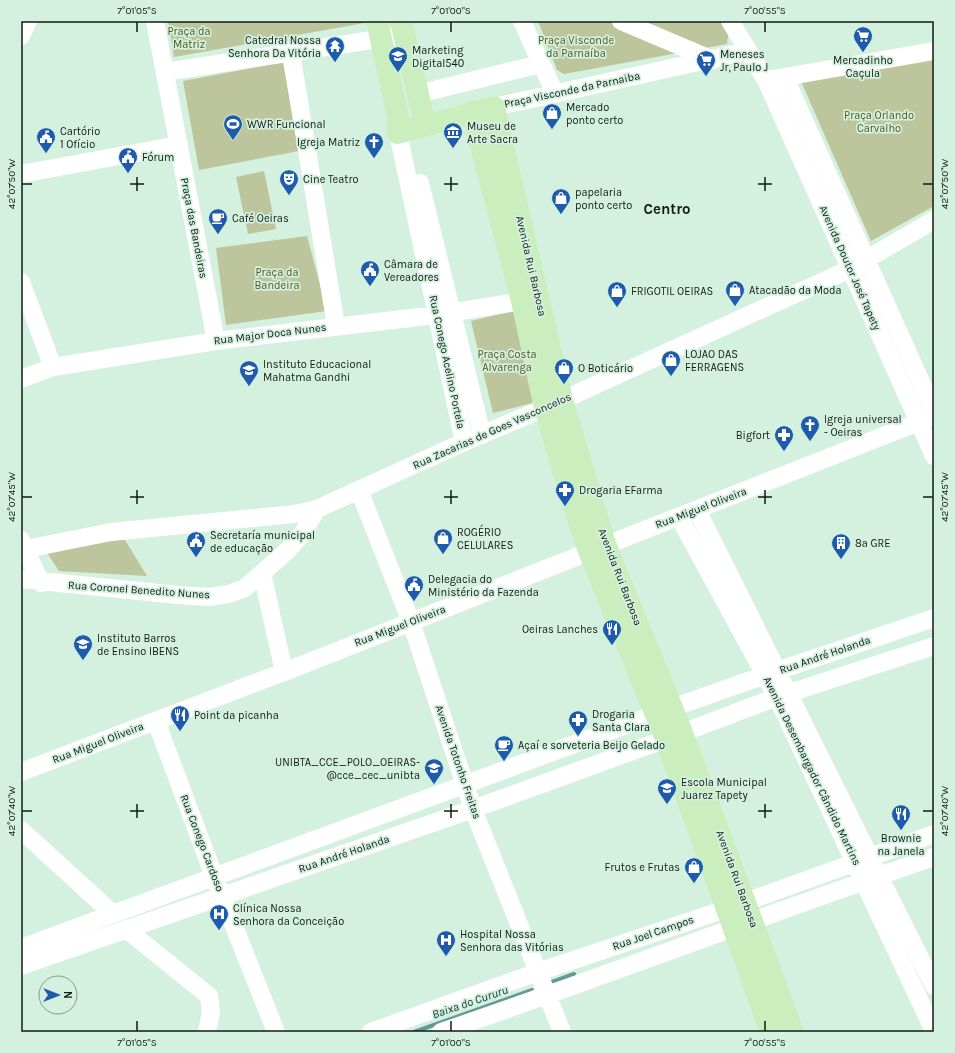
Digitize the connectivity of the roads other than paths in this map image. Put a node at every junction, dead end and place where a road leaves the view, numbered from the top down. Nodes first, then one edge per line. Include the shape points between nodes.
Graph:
1 (28, 21) edge
2 (155, 21) edge
3 (522, 21) edge
4 (621, 21) edge
5 (730, 21) edge
6 (403, 28) edge
7 (379, 30) edge
8 (21, 36) edge
9 (748, 51) junction
10 (934, 51) edge
11 (291, 52) junction
12 (712, 60) junction
13 (540, 64) junction
14 (165, 72) junction
15 (785, 78) junction
16 (766, 80) junction
17 (418, 94) junction
18 (555, 94) junction
19 (494, 107) junction
20 (472, 112) junction
21 (407, 126) junction
22 (179, 145) junction
23 (21, 174) edge
24 (934, 220) edge
25 (865, 259) junction
26 (850, 269) junction
27 (21, 282) edge
28 (530, 300) junction
29 (444, 313) junction
30 (336, 326) junction
31 (216, 342) junction
32 (53, 366) junction
33 (21, 379) edge
34 (553, 404) junction
35 (934, 411) edge
36 (926, 420) edge
37 (482, 435) junction
38 (464, 442) junction
39 (934, 456) edge
40 (359, 490) junction
41 (317, 509) junction
42 (697, 510) junction
43 (679, 517) junction
44 (23, 546) edge
45 (597, 548) junction
46 (262, 573) junction
47 (21, 579) edge
48 (41, 582) junction
49 (934, 618) edge
50 (411, 622) junction
51 (934, 646) edge
52 (284, 672) junction
53 (772, 673) junction
54 (783, 696) junction
55 (664, 711) junction
56 (156, 721) junction
57 (674, 736) junction
58 (21, 772) edge
59 (465, 786) junction
60 (473, 809) junction
61 (21, 830) edge
62 (934, 834) edge
63 (934, 857) edge
64 (863, 859) junction
65 (214, 876) junction
66 (871, 878) junction
67 (222, 896) junction
68 (112, 913) junction
69 (739, 914) junction
70 (126, 928) junction
71 (21, 948) edge
72 (21, 966) edge
73 (538, 972) junction
74 (934, 986) edge
75 (548, 996) junction
76 (934, 1031) edge
77 (207, 1032) edge
78 (276, 1032) edge
79 (372, 1032) edge
80 (441, 1032) edge
81 (562, 1032) edge
82 (771, 1032) edge
83 (793, 1032) edge

1 - 8 street
2 - 14 street, Praça das Bandeiras
3 - 13 street
4 - 12 street
5 - 9 street, Avenida Doutor José Tapety
6 - 7 street
6 - 17 main road
7 - 11 street
7 - 21 main road, Rua Conego Acelino Portela
9 - 12 street, Praça Visconde da Parnaiba
9 - 16 street, Avenida Doutor José Tapety
10 - 15 street
11 - 14 street
11 - 30 street
12 - 18 street, Praça Visconde da Parnaiba
13 - 17 street
13 - 18 street
14 - 22 street, Praça das Bandeiras
15 - 16 street
15 - 25 street, Avenida Doutor José Tapety
16 - 26 street, Avenida Doutor José Tapety
17 - 21 main road
18 - 19 street, Praça Visconde da Parnaiba
19 - 20 main road, Praça Visconde da Parnaiba
19 - 28 main road, Avenida Rui Barbosa
20 - 21 main road, Praça Visconde da Parnaiba
20 - 28 main road, Avenida Rui Barbosa
21 - 29 street, Rua Conego Acelino Portela
22 - 23 street
22 - 31 street, Praça das Bandeiras
24 - 25 street, Rua Zacarias de Goes Vasconcelos
25 - 26 street, Rua Zacarias de Goes Vasconcelos
25 - 35 street, Avenida Doutor José Tapety
26 - 34 street, Rua Zacarias de Goes Vasconcelos
26 - 36 street, Avenida Doutor José Tapety
27 - 32 street
28 - 29 street, Rua Major Doca Nunes
28 - 34 main road, Avenida Rui Barbosa
29 - 30 street, Rua Major Doca Nunes
29 - 37 street, Rua Conego Acelino Portela
29 - 38 street, Rua Conego Acelino Portela
30 - 31 street, Rua Major Doca Nunes
31 - 32 street, Rua Major Doca Nunes
32 - 33 street, Rua Major Doca Nunes
34 - 37 street, Rua Zacarias de Goes Vasconcelos
34 - 45 main road, Avenida Rui Barbosa via 560,462
36 - 39 street, Avenida Doutor José Tapety
36 - 42 street, Rua Miguel Oliveira
37 - 38 street, Rua Zacarias de Goes Vasconcelos
38 - 40 street, Rua Zacarias de Goes Vasconcelos
40 - 41 street, Rua Zacarias de Goes Vasconcelos
40 - 50 street, Avenida Totonho Freitas
41 - 44 street, Rua Zacarias de Goes Vasconcelos via 280,516 111,532
41 - 46 street, Rua Coronel Benedito Nunes via 303,533
42 - 43 street, Rua Miguel Oliveira
42 - 53 street, Avenida Desembargador Cândido Martins
43 - 45 street, Rua Miguel Oliveira
43 - 53 street, Avenida Desembargador Cândido Martins
44 - 48 street
45 - 50 street, Rua Miguel Oliveira
45 - 55 main road, Avenida Rui Barbosa
46 - 48 street, Rua Coronel Benedito Nunes via 245,588 209,597
46 - 52 street
47 - 48 street, Rua Coronel Benedito Nunes
49 - 53 street, Rua André Holanda
50 - 52 street, Rua Miguel Oliveira
50 - 59 street, Avenida Totonho Freitas
51 - 54 street, Rua André Holanda
52 - 56 street, Rua Miguel Oliveira
53 - 54 street, Avenida Desembargador Cândido Martins
53 - 55 street, Rua André Holanda
54 - 57 street, Rua André Holanda
54 - 64 street, Avenida Desembargador Cândido Martins
55 - 57 main road, Avenida Rui Barbosa
55 - 59 street, Rua André Holanda
56 - 58 street, Rua Miguel Oliveira
56 - 65 street, Rua Conego Cardoso
57 - 60 street, Rua André Holanda
57 - 69 main road, Avenida Rui Barbosa
59 - 60 street, Avenida Totonho Freitas
59 - 65 street, Rua André Holanda
60 - 67 street, Rua André Holanda
60 - 73 street, Avenida Totonho Freitas
61 - 68 street
62 - 64 street, Rua Joel Campos
63 - 66 street, Rua Joel Campos
64 - 66 street, Avenida Desembargador Cândido Martins
64 - 69 street, Rua Joel Campos
65 - 67 street, Rua Conego Cardoso
65 - 68 street, Rua André Holanda
66 - 69 street, Rua Joel Campos
66 - 74 street, Avenida Desembargador Cândido Martins
66 - 76 street, Avenida Desembargador Cândido Martins
67 - 70 street, Rua André Holanda
67 - 78 street, Rua Conego Cardoso
68 - 71 street, Rua André Holanda
69 - 73 street, Rua Joel Campos
69 - 75 street, Rua Joel Campos
69 - 82 main road, Avenida Rui Barbosa
69 - 83 main road, Avenida Rui Barbosa
70 - 72 street, Rua André Holanda
70 - 77 street via 208,996 211,1012
73 - 75 street, Avenida Totonho Freitas
73 - 79 street, Rua Joel Campos
75 - 80 street, Rua Joel Campos
75 - 81 street, Avenida Totonho Freitas

